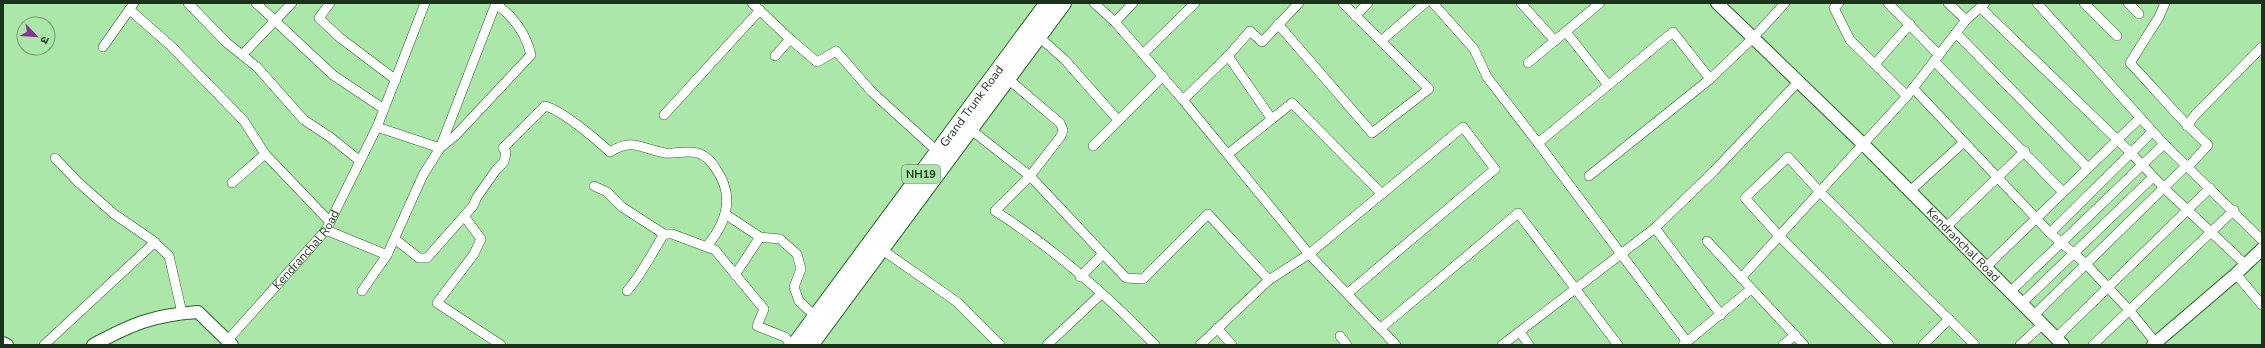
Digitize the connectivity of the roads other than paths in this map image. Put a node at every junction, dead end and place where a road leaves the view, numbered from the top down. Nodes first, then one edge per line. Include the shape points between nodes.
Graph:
1 (188, 3) edge
2 (256, 3) edge
3 (292, 3) edge
4 (330, 3) edge
5 (425, 3) edge
6 (496, 3) edge
7 (752, 3) edge
8 (1048, 3) edge
9 (1063, 3) edge
10 (1094, 3) edge
11 (1133, 3) edge
12 (1195, 3) edge
13 (1299, 3) edge
14 (1343, 3) edge
15 (1368, 3) edge
16 (1425, 3) edge
17 (1433, 3) edge
18 (1521, 3) edge
19 (1600, 3) edge
20 (1717, 3) edge
21 (1785, 3) edge
22 (1839, 3) edge
23 (1888, 3) edge
24 (1948, 3) edge
25 (2037, 3) edge
26 (2084, 3) edge
27 (2128, 3) edge
28 (2164, 3) edge
29 (1983, 5) edge
30 (132, 7) edge
31 (760, 10) junction
32 (2139, 14) dead end
33 (1356, 16) junction
34 (275, 20) junction
35 (1966, 20) junction
36 (1115, 22) junction
37 (1278, 24) junction
38 (1910, 24) junction
39 (1566, 32) junction
40 (1956, 34) junction
41 (1038, 36) junction
42 (2117, 36) dead end
43 (1753, 38) junction
44 (790, 39) junction
45 (1382, 41) junction
46 (1555, 41) junction
47 (103, 47) dead end
48 (2262, 47) edge
49 (1143, 54) junction
50 (242, 55) junction
51 (775, 56) dead end
52 (1228, 56) junction
53 (1937, 58) junction
54 (1528, 62) dead end
55 (1875, 64) junction
56 (1163, 76) junction
57 (1007, 78) junction
58 (1710, 79) junction
59 (396, 80) junction
60 (1798, 82) junction
61 (1608, 85) junction
62 (1913, 88) junction
63 (1907, 96) junction
64 (1183, 100) junction
65 (384, 109) junction
66 (664, 115) dead end
67 (1271, 118) junction
68 (2140, 118) junction
69 (1118, 120) junction
70 (377, 126) junction
71 (2187, 126) junction
72 (970, 129) junction
73 (2152, 132) junction
74 (1964, 142) junction
75 (2118, 142) junction
76 (1538, 143) junction
77 (2164, 144) junction
78 (1864, 145) junction
79 (1093, 146) dead end
80 (440, 148) junction
81 (2025, 151) junction
82 (938, 152) junction
83 (2131, 153) junction
84 (265, 154) junction
85 (1228, 154) junction
86 (55, 158) dead end
87 (360, 161) junction
88 (2143, 166) junction
89 (2187, 167) junction
90 (2088, 168) junction
91 (1030, 176) junction
92 (1589, 176) dead end
93 (1998, 177) junction
94 (2153, 177) junction
95 (232, 183) dead end
96 (594, 186) dead end
97 (2210, 188) junction
98 (2165, 189) junction
99 (1910, 191) junction
100 (1820, 192) junction
101 (2063, 192) junction
102 (1382, 194) junction
103 (2189, 210) junction
104 (2234, 210) junction
105 (725, 214) junction
106 (464, 216) junction
107 (2037, 218) junction
108 (328, 226) junction
109 (1946, 227) junction
110 (1655, 228) junction
111 (2213, 232) junction
112 (2050, 233) junction
113 (664, 234) junction
114 (1779, 236) junction
115 (760, 237) junction
116 (395, 239) junction
117 (2262, 240) edge
118 (1707, 241) dead end
119 (155, 242) junction
120 (2061, 243) junction
121 (707, 246) junction
122 (881, 249) junction
123 (2262, 249) edge
124 (1104, 254) junction
125 (1309, 254) junction
126 (1620, 254) junction
127 (2071, 254) junction
128 (387, 256) junction
129 (2086, 264) junction
130 (2246, 265) junction
131 (1986, 267) junction
132 (2236, 274) junction
133 (735, 275) junction
134 (1080, 276) junction
135 (1741, 278) junction
136 (1269, 280) junction
137 (1576, 288) junction
138 (1751, 289) junction
139 (2108, 289) junction
140 (362, 291) dead end
141 (627, 291) dead end
142 (2010, 292) junction
143 (1348, 293) junction
144 (1101, 294) junction
145 (2021, 304) junction
146 (2262, 305) edge
147 (2130, 311) junction
148 (182, 313) junction
149 (1721, 315) junction
150 (2034, 315) junction
151 (1949, 319) junction
152 (820, 321) junction
153 (2042, 324) junction
154 (1217, 328) junction
155 (1381, 328) junction
156 (1520, 332) junction
157 (1795, 335) junction
158 (1340, 336) dead end
159 (2060, 342) edge
160 (3, 343) edge
161 (229, 343) edge
162 (1685, 343) edge
163 (2154, 344) edge
164 (7, 345) edge
165 (44, 345) edge
166 (93, 345) edge
167 (501, 345) edge
168 (791, 345) edge
169 (795, 345) edge
170 (810, 345) edge
171 (1000, 345) edge
172 (1047, 345) edge
173 (1155, 345) edge
174 (1200, 345) edge
175 (1232, 345) edge
176 (1347, 345) edge
177 (1396, 345) edge
178 (1502, 345) edge
179 (1529, 345) edge
180 (1618, 345) edge
181 (1783, 345) edge
182 (1804, 345) edge
183 (1888, 345) edge
184 (1923, 345) edge
185 (1975, 345) edge
186 (2020, 345) edge
187 (2093, 345) edge

1 - 50 street
2 - 34 street
3 - 34 street
4 - 59 street via 319,18 339,37
5 - 59 street, Kendranchal Road
6 - 80 street
6 - 80 street via 518,25 528,44 530,55 456,135
7 - 31 street
8 - 82 highway, Grand Trunk Road / NH19
9 - 41 highway, Grand Trunk Road / NH19
10 - 36 street
11 - 36 street
12 - 49 street
13 - 37 street
14 - 33 street
15 - 33 street
16 - 45 street
17 - 76 street via 1474,49 1487,77
18 - 46 street
19 - 39 street
20 - 43 street, Kendranchal Road
21 - 43 street
22 - 55 street via 1834,8 1850,40
23 - 38 street
24 - 35 street
25 - 68 street
26 - 42 street
27 - 32 street
28 - 71 street via 2159,17 2130,63
29 - 35 street
29 - 75 street
30 - 47 street
30 - 84 street via 244,121
31 - 44 street
31 - 66 street
33 - 45 street
34 - 50 street
34 - 65 street via 334,75
35 - 40 street
36 - 49 street
37 - 45 street via 1372,133 1429,89
37 - 52 street via 1262,42 1250,31
38 - 53 street
38 - 55 street
39 - 46 street
39 - 61 street
40 - 53 street
40 - 90 street
41 - 57 highway, Grand Trunk Road / NH19
41 - 69 street via 1065,60
43 - 58 street
43 - 60 street, Kendranchal Road
44 - 51 street
44 - 82 street via 817,62 836,51 872,92
46 - 54 street
48 - 71 street via 2195,114
49 - 56 street
50 - 87 street via 257,67 304,120
52 - 64 street
52 - 67 street
53 - 62 street
53 - 81 street
55 - 63 street
56 - 64 street
56 - 69 street
57 - 72 highway, Grand Trunk Road / NH19
57 - 91 street via 1060,123 1063,130
58 - 61 street via 1673,32
58 - 92 street
59 - 65 street, Kendranchal Road
60 - 78 street, Kendranchal Road
60 - 110 street via 1714,171
61 - 76 street
62 - 63 street
62 - 74 street
63 - 78 street
64 - 85 street
65 - 70 street, Kendranchal Road
67 - 85 street
67 - 102 street via 1292,103
68 - 73 street
68 - 75 street
69 - 79 street
70 - 80 street
70 - 87 street, Kendranchal Road
71 - 89 street via 2208,145
72 - 91 street
72 - 122 highway, Grand Trunk Road / NH19
73 - 77 street
73 - 83 street
74 - 93 street
74 - 99 street
75 - 83 street
75 - 90 street
76 - 126 street
77 - 88 street
77 - 89 street
78 - 99 street, Kendranchal Road
78 - 100 street
80 - 116 street via 422,175
81 - 93 street
81 - 101 street
82 - 152 highway, Grand Trunk Road / NH19
83 - 88 street
83 - 112 street
84 - 95 street
84 - 108 street
85 - 125 street
86 - 119 street via 114,214
87 - 108 street, Kendranchal Road
88 - 94 street
88 - 120 street
89 - 97 street
89 - 98 street
90 - 101 street
91 - 124 street
91 - 134 street via 995,211 1034,236
93 - 107 street
93 - 109 street
94 - 98 street
94 - 127 street
96 - 113 street via 607,192 622,207
97 - 103 street
97 - 104 street
98 - 103 street
98 - 129 street
99 - 109 street, Kendranchal Road
100 - 114 street
100 - 114 street via 1788,157 1745,198
100 - 151 street
101 - 107 street
102 - 125 street
102 - 143 street via 1463,127 1495,169
103 - 111 street
103 - 139 street
104 - 111 street
104 - 117 street
105 - 106 street via 728,194 721,176 711,161 698,153 665,153 633,144 622,144 610,152 590,134 545,106 503,148 506,152 504,162
105 - 115 street
105 - 121 street
106 - 116 street via 428,258 419,258
106 - 167 street via 481,239 474,254 437,303
107 - 112 street
107 - 131 street
108 - 128 street
108 - 161 street, Kendranchal Road
109 - 131 street, Kendranchal Road
110 - 126 street
110 - 149 street
111 - 130 street
111 - 147 street
112 - 120 street
113 - 121 street via 672,234
113 - 141 street via 636,281
114 - 135 street
114 - 183 street
115 - 133 street
115 - 152 street via 780,238 797,254 801,269 794,288 800,301
116 - 128 street
118 - 135 street
119 - 148 street via 169,256
119 - 165 street
120 - 127 street
120 - 142 street
121 - 133 street via 715,250
122 - 152 highway, Grand Trunk Road / NH19
122 - 171 street via 957,302
123 - 130 street
124 - 134 street
124 - 136 street via 1126,278 1143,279 1208,214
125 - 136 street
125 - 143 street
126 - 137 street
126 - 162 street
127 - 129 street
127 - 145 street
128 - 140 street
129 - 139 street
129 - 150 street
130 - 132 street
131 - 142 street, Kendranchal Road
132 - 146 street
132 - 163 street
133 - 168 street via 764,309 757,326 785,337
134 - 144 street
135 - 138 street
136 - 154 street
137 - 155 street via 1518,213
137 - 156 street
137 - 180 street
138 - 149 street
138 - 157 street
139 - 147 street
139 - 159 street
142 - 145 street, Kendranchal Road
143 - 155 street
144 - 172 street
144 - 173 street
145 - 150 street, Kendranchal Road
147 - 163 street
147 - 187 street
148 - 161 street, Kendranchal Road via 198,312
148 - 166 street, Kendranchal Road via 130,325
149 - 162 street
150 - 153 street, Kendranchal Road
151 - 184 street
151 - 185 street
152 - 169 highway, Grand Trunk Road / NH19
152 - 170 highway, Grand Trunk Road / NH19
153 - 159 street, Kendranchal Road
153 - 186 street
154 - 174 street
154 - 175 street
155 - 177 street
156 - 178 street
156 - 179 street
157 - 181 street
157 - 182 street
158 - 176 street
160 - 164 street

